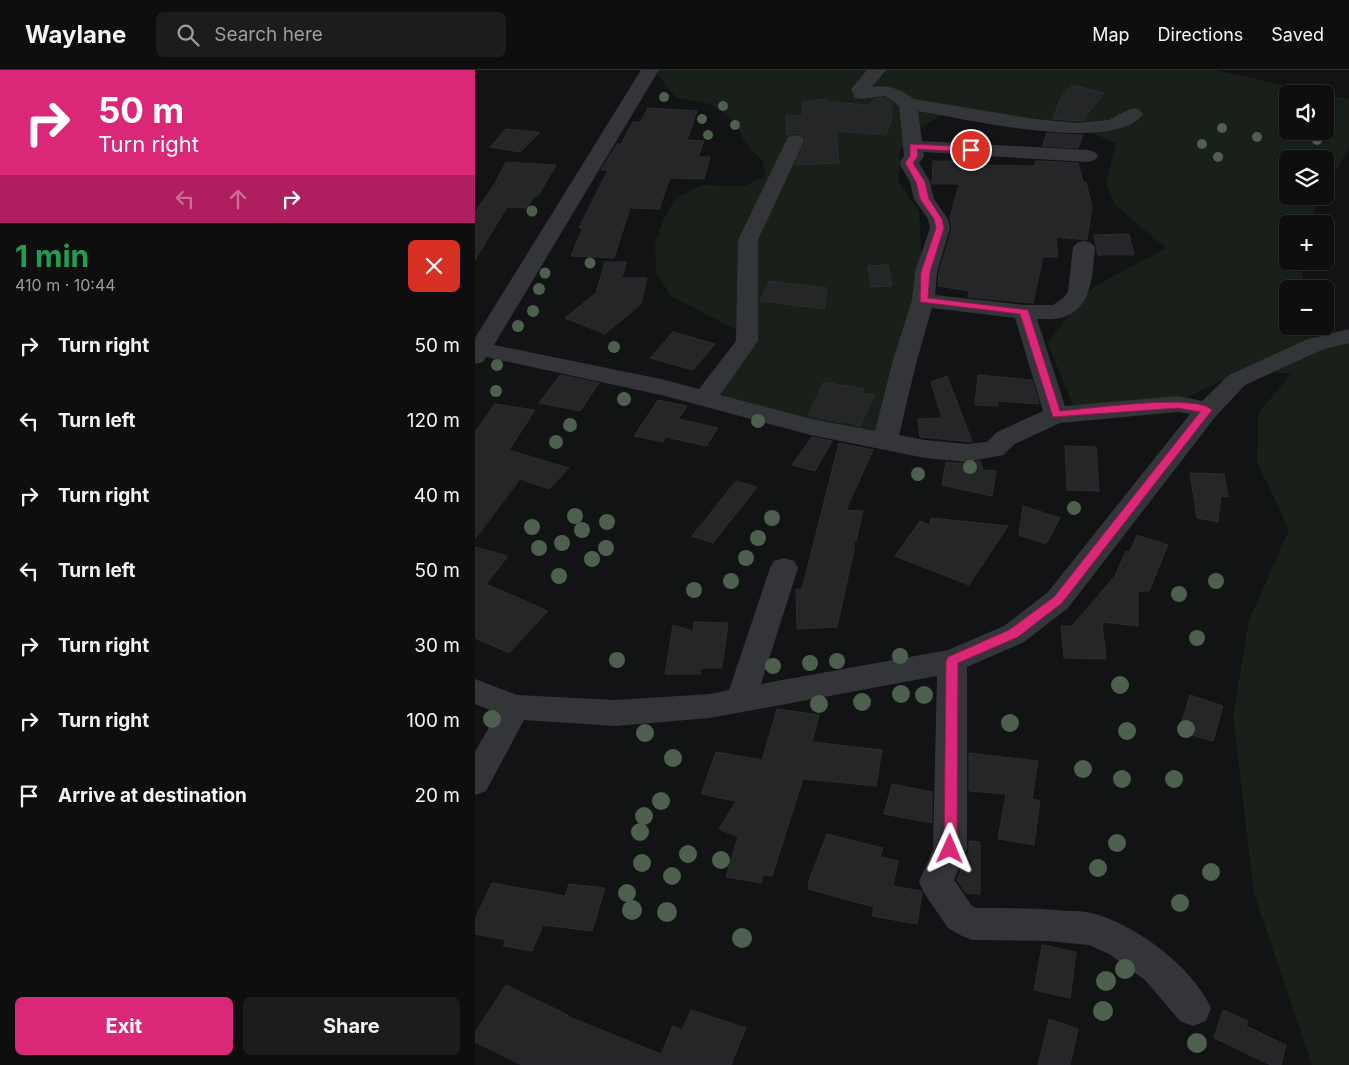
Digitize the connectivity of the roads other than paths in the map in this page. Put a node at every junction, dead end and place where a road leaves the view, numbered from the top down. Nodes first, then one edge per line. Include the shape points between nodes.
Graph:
1 (650, 70) edge
2 (877, 70) edge
3 (908, 104) junction
4 (1134, 114) dead end
5 (795, 141) dead end
6 (913, 146) junction
7 (1087, 156) dead end
8 (1084, 247) dead end
9 (923, 300) junction
10 (1024, 312) junction
11 (1349, 336) edge
12 (478, 353) edge
13 (705, 399) junction
14 (1207, 410) junction
15 (1056, 415) junction
16 (885, 441) junction
17 (784, 568) dead end
18 (952, 661) junction
19 (475, 691) edge
20 (741, 700) junction
21 (516, 707) junction
22 (475, 781) edge
23 (1193, 1008) dead end

1 - 12 street
2 - 3 street via 860,89 861,94 887,90
3 - 4 street via 1077,129 1113,125
3 - 6 street
5 - 13 street via 748,240 747,340
6 - 7 street
6 - 9 street via 914,156 909,163 921,182 925,199 940,228 926,272
8 - 10 street via 1079,292 1071,303 1057,312
9 - 10 street
9 - 16 street
10 - 15 street
11 - 14 street via 1316,344 1237,380
12 - 13 street via 616,377
13 - 16 street via 811,427
14 - 15 street via 1178,404
14 - 18 street via 1058,600 1014,634
15 - 16 street via 1006,438 994,448 967,453
17 - 20 street
18 - 20 street
18 - 23 street via 950,849 936,882 959,917 972,924 1091,929 1121,942 1157,968
19 - 21 street
20 - 21 street via 710,706 615,713
21 - 22 street

